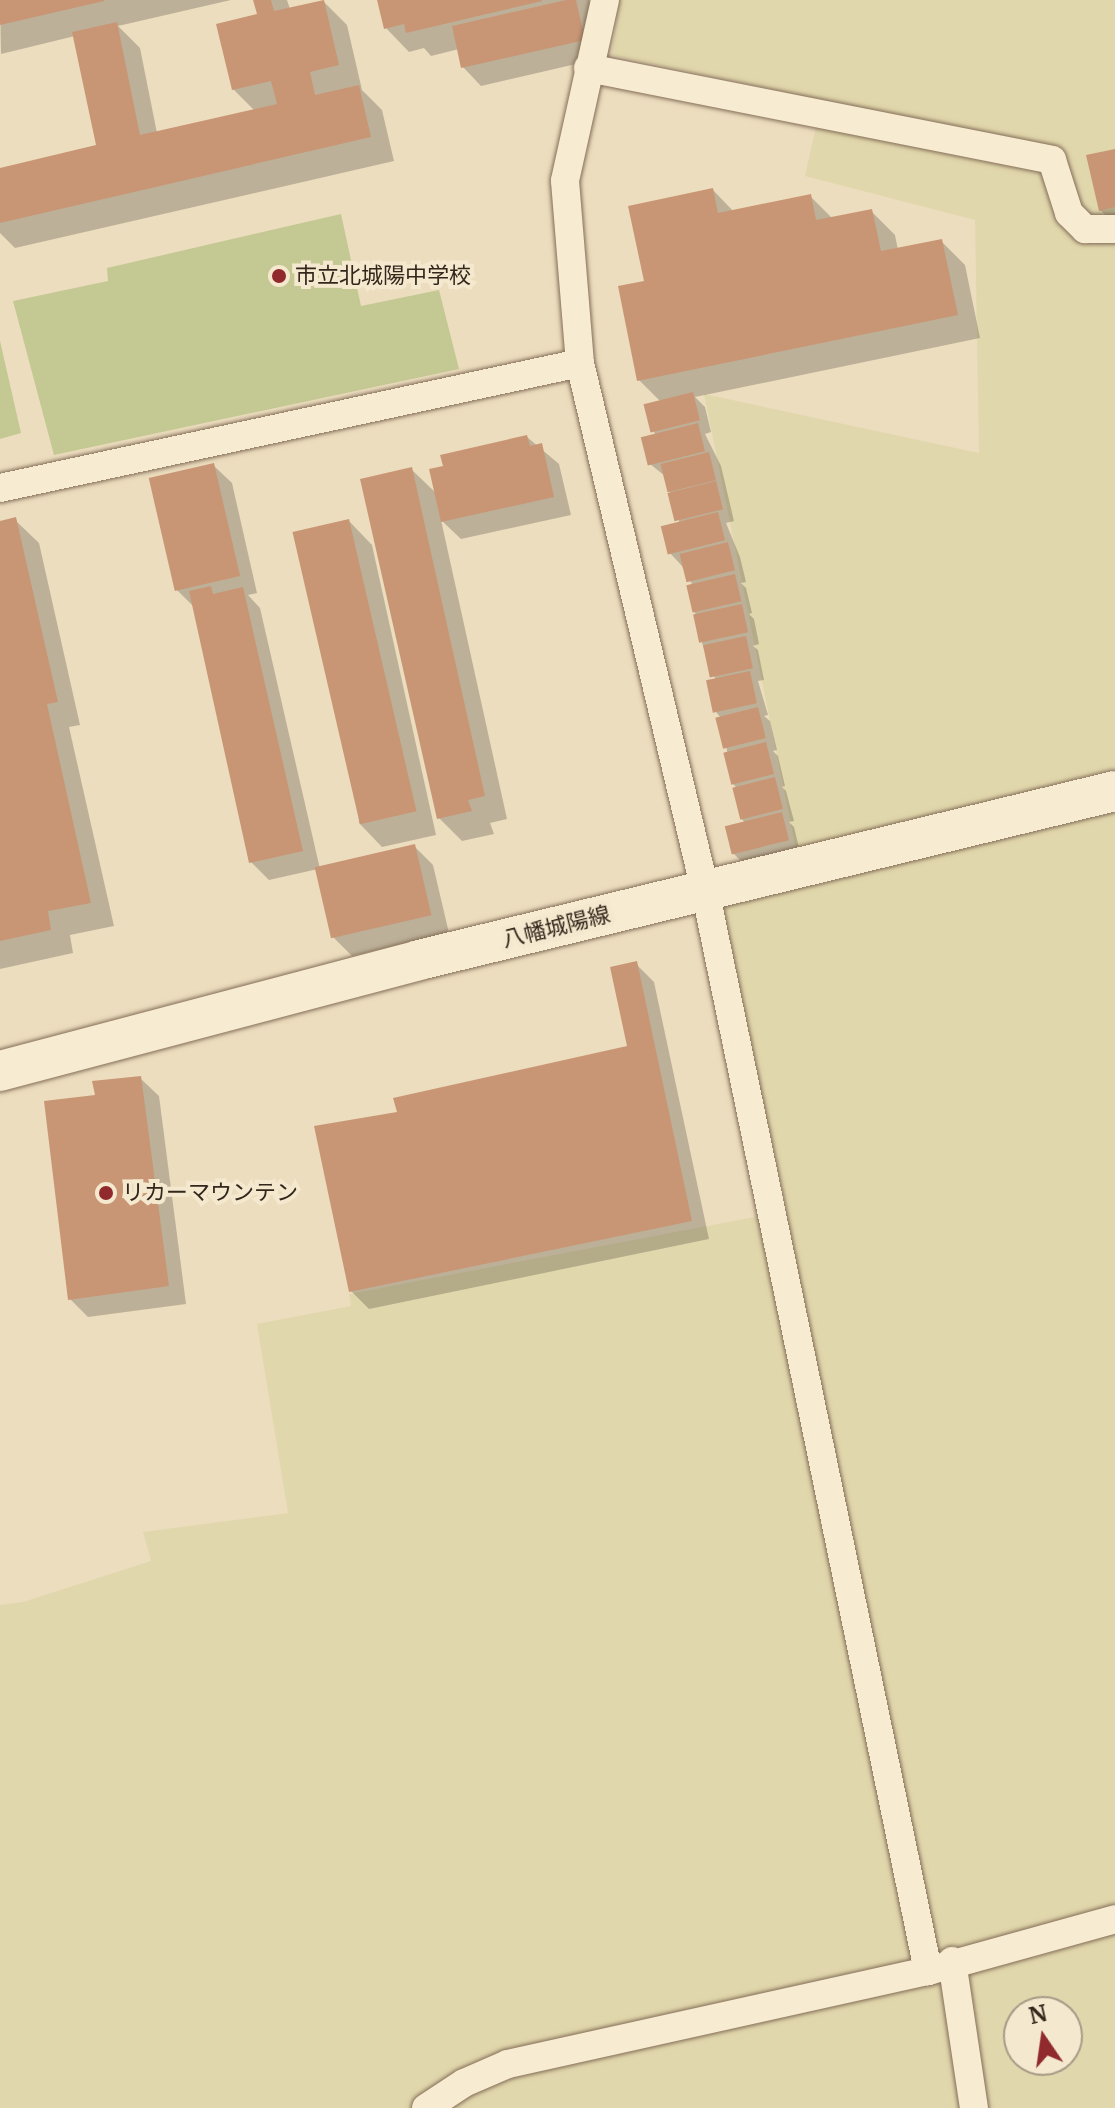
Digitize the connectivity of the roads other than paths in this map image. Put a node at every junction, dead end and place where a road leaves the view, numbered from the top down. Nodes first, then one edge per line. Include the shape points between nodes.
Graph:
1 (605, 0) edge
2 (588, 68) junction
3 (1115, 229) edge
4 (580, 363) junction
5 (0, 488) edge
6 (1115, 791) edge
7 (705, 890) junction
8 (0, 1071) edge
9 (1115, 1919) edge
10 (940, 1966) junction
11 (426, 2108) edge
12 (974, 2108) edge

1 - 2 street
2 - 3 street via 1052,160 1069,213 1085,229
2 - 4 street via 565,181
4 - 5 street
4 - 7 street
6 - 7 main road, 八幡城陽線
7 - 8 main road, 八幡城陽線
7 - 10 street
9 - 10 street
10 - 11 street via 508,2064 464,2083
10 - 12 street

